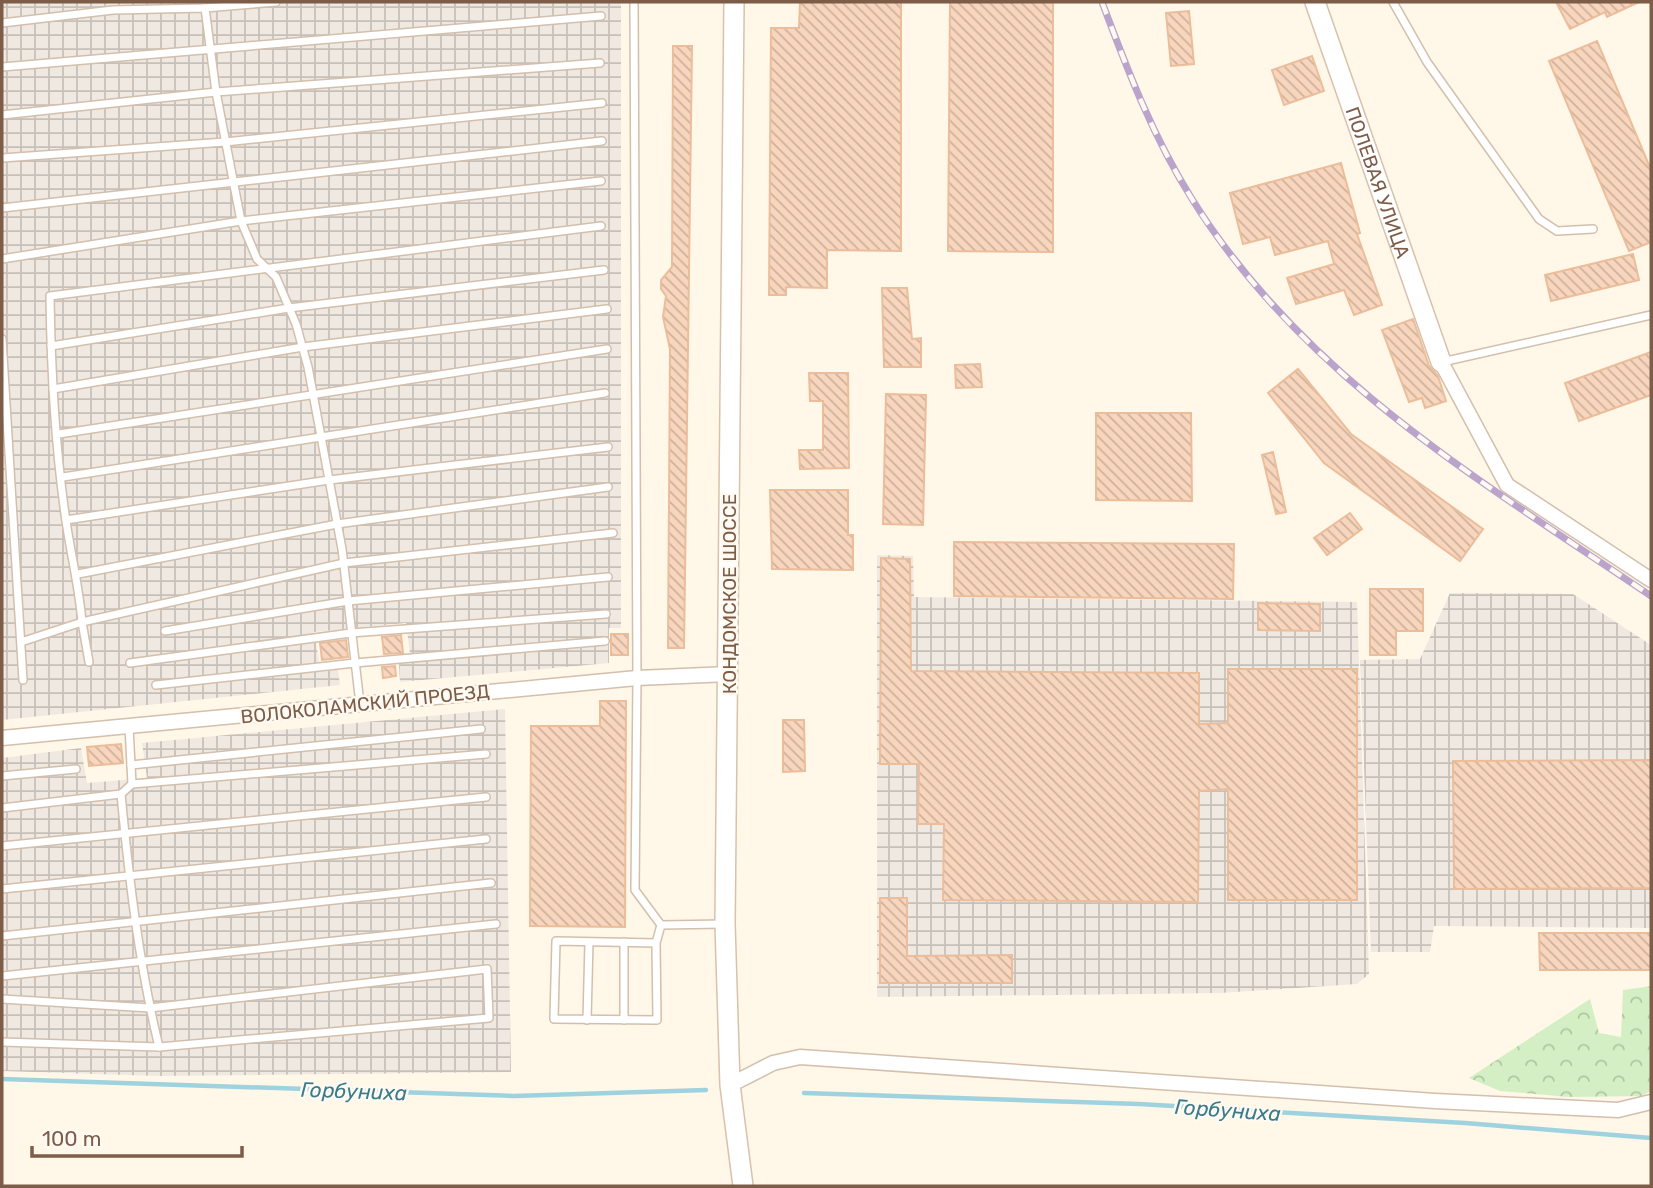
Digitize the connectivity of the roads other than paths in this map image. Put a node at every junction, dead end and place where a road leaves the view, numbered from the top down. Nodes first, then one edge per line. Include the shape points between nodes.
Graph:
1 (276, 2) edge
2 (634, 2) edge
3 (734, 2) edge
4 (1315, 2) edge
5 (1393, 2) edge
6 (205, 8) junction
7 (600, 16) dead end
8 (2, 23) edge
9 (213, 48) junction
10 (600, 63) dead end
11 (2, 67) edge
12 (216, 92) junction
13 (602, 103) dead end
14 (2, 115) edge
15 (602, 141) dead end
16 (225, 142) junction
17 (2, 158) edge
18 (601, 181) dead end
19 (233, 182) junction
20 (2, 208) edge
21 (241, 222) junction
22 (601, 226) dead end
23 (1593, 229) dead end
24 (2, 259) edge
25 (265, 267) junction
26 (604, 270) dead end
27 (289, 308) junction
28 (607, 309) dead end
29 (1651, 316) edge
30 (2, 339) edge
31 (51, 346) junction
32 (303, 347) junction
33 (607, 349) dead end
34 (1441, 362) junction
35 (53, 389) junction
36 (605, 393) dead end
37 (313, 396) junction
38 (59, 434) junction
39 (321, 436) junction
40 (608, 447) dead end
41 (63, 477) junction
42 (329, 480) junction
43 (608, 487) dead end
44 (66, 520) junction
45 (337, 524) junction
46 (613, 533) dead end
47 (344, 563) junction
48 (78, 574) junction
49 (608, 577) dead end
50 (1651, 580) edge
51 (348, 601) junction
52 (606, 614) dead end
53 (82, 622) junction
54 (165, 631) dead end
55 (351, 633) junction
56 (605, 641) dead end
57 (21, 642) junction
58 (89, 662) dead end
59 (130, 663) dead end
60 (355, 663) junction
61 (729, 674) junction
62 (637, 678) junction
63 (23, 680) dead end
64 (156, 685) dead end
65 (360, 704) junction
66 (128, 727) junction
67 (481, 729) dead end
68 (2, 738) edge
69 (486, 754) dead end
70 (131, 765) junction
71 (76, 769) dead end
72 (2, 776) edge
73 (132, 785) junction
74 (121, 794) junction
75 (486, 797) dead end
76 (2, 808) edge
77 (125, 832) junction
78 (486, 839) dead end
79 (2, 846) edge
80 (128, 874) junction
81 (491, 883) dead end
82 (2, 889) edge
83 (135, 922) junction
84 (495, 924) dead end
85 (725, 924) junction
86 (661, 925) junction
87 (2, 936) edge
88 (589, 942) junction
89 (624, 942) junction
90 (656, 943) junction
91 (143, 962) junction
92 (2, 976) edge
93 (2, 999) edge
94 (150, 1008) junction
95 (587, 1020) junction
96 (624, 1020) junction
97 (2, 1042) edge
98 (159, 1047) junction
99 (730, 1086) junction
100 (1651, 1102) edge
101 (743, 1186) edge

1 - 6 lane
2 - 62 lane
3 - 61 street, КОНДОМСКОЕ ШОССЕ
4 - 34 street, ПОЛЕВАЯ УЛИЦА
5 - 23 lane via 1427,62 1539,219 1558,232
6 - 8 lane via 113,10
6 - 9 lane
7 - 9 lane
9 - 11 lane
9 - 12 lane
10 - 12 lane
12 - 14 lane
12 - 16 lane
13 - 16 lane
15 - 19 lane
16 - 17 lane
16 - 19 lane
18 - 21 lane
19 - 20 lane
19 - 21 lane
21 - 24 lane
21 - 25 lane
22 - 25 lane
25 - 27 lane via 276,277
25 - 31 lane via 50,296
26 - 27 lane
27 - 31 lane
27 - 32 lane
28 - 32 lane
29 - 34 lane
30 - 57 lane
31 - 35 lane
32 - 35 lane
32 - 37 lane
33 - 37 lane
34 - 50 street via 1507,485
35 - 38 lane
36 - 39 lane
37 - 38 lane
37 - 39 lane
38 - 41 lane
39 - 41 lane
39 - 42 lane
40 - 42 lane
41 - 44 lane
42 - 44 lane
42 - 45 lane
43 - 45 lane
44 - 48 lane
45 - 47 lane
45 - 48 lane
46 - 47 lane
47 - 51 lane
47 - 53 lane
48 - 53 lane
49 - 51 lane
51 - 54 lane
51 - 55 lane
52 - 55 lane
53 - 57 lane
53 - 58 lane
55 - 59 lane
55 - 60 lane
56 - 60 lane
57 - 63 lane
60 - 64 lane
60 - 65 lane
61 - 62 street, ВОЛОКОЛАМСКИЙ ПРОЕЗД
61 - 85 street, КОНДОМСКОЕ ШОССЕ
62 - 65 street, ВОЛОКОЛАМСКИЙ ПРОЕЗД
62 - 86 lane via 635,890
65 - 66 street, ВОЛОКОЛАМСКИЙ ПРОЕЗД
66 - 68 street, ВОЛОКОЛАМСКИЙ ПРОЕЗД
66 - 70 lane
67 - 70 lane
69 - 73 lane
70 - 73 lane
71 - 72 lane
73 - 74 lane
74 - 76 lane
74 - 77 lane
75 - 77 lane
77 - 79 lane
77 - 80 lane
78 - 80 lane
80 - 82 lane
80 - 83 lane
81 - 83 lane
83 - 87 lane
83 - 91 lane
84 - 91 lane
85 - 86 lane
85 - 99 street, КОНДОМСКОЕ ШОССЕ
86 - 90 lane
88 - 89 lane
88 - 95 lane
88 - 95 lane via 556,941 554,1019
89 - 90 lane
89 - 96 lane
90 - 96 lane via 657,1020
91 - 92 lane
91 - 94 lane
93 - 94 lane
94 - 98 lane
94 - 98 lane via 487,969 489,1018
95 - 96 lane
97 - 98 lane
99 - 100 street via 773,1063 800,1057 1436,1101 1618,1110
99 - 101 street, КОНДОМСКОЕ ШОССЕ

